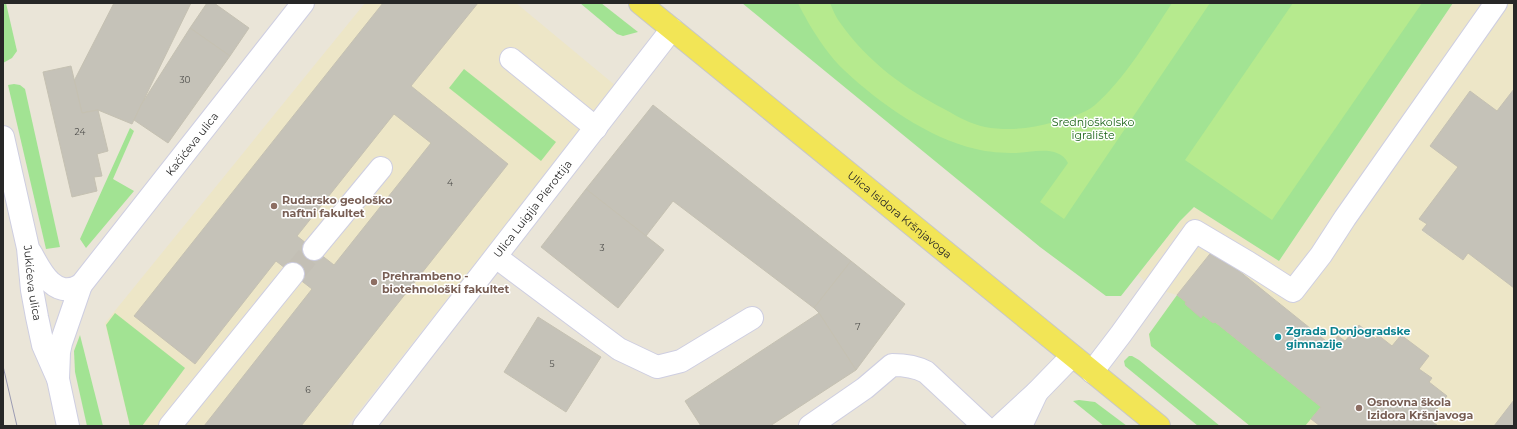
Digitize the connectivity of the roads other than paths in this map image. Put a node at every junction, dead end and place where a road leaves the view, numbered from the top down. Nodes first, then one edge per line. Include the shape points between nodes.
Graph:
1 (303, 3) edge
2 (640, 3) edge
3 (1496, 3) edge
4 (672, 29) junction
5 (511, 59) dead end
6 (596, 128) junction
7 (3, 137) edge
8 (381, 168) dead end
9 (28, 248) junction
10 (314, 249) tunnel mouth
11 (496, 257) junction
12 (293, 274) tunnel mouth
13 (81, 286) junction
14 (752, 318) dead end
15 (1072, 356) junction
16 (1092, 372) junction
17 (58, 379) junction
18 (1038, 392) junction
19 (68, 426) edge
20 (170, 426) edge
21 (364, 426) edge
22 (810, 426) edge
23 (984, 426) edge
24 (1000, 426) edge
25 (1021, 426) edge
26 (1159, 426) edge

1 - 13 street, Kačićeva ulica
2 - 4 main road, Ulica Isidora Kršnjavoga
3 - 16 street via 1293,292 1195,231
4 - 6 street, Ulica Luigija Pierottija
4 - 15 main road, Ulica Isidora Kršnjavoga
5 - 6 street
6 - 11 street, Ulica Luigija Pierottija
7 - 9 street, Jukićeva ulica
8 - 10 street
9 - 13 street via 43,276 52,284 74,289
9 - 17 street, Jukićeva ulica via 37,317 44,345
11 - 14 street via 619,348 657,367 682,361
11 - 21 street, Ulica Luigija Pierottija
12 - 20 street
13 - 17 street, Kačićeva ulica via 61,343
15 - 16 main road, Ulica Isidora Kršnjavoga
15 - 18 street
16 - 26 main road, Ulica Isidora Kršnjavoga
17 - 19 street, Jukićeva ulica
18 - 24 street
18 - 25 street
22 - 23 street via 865,388 892,365 919,368 926,372

